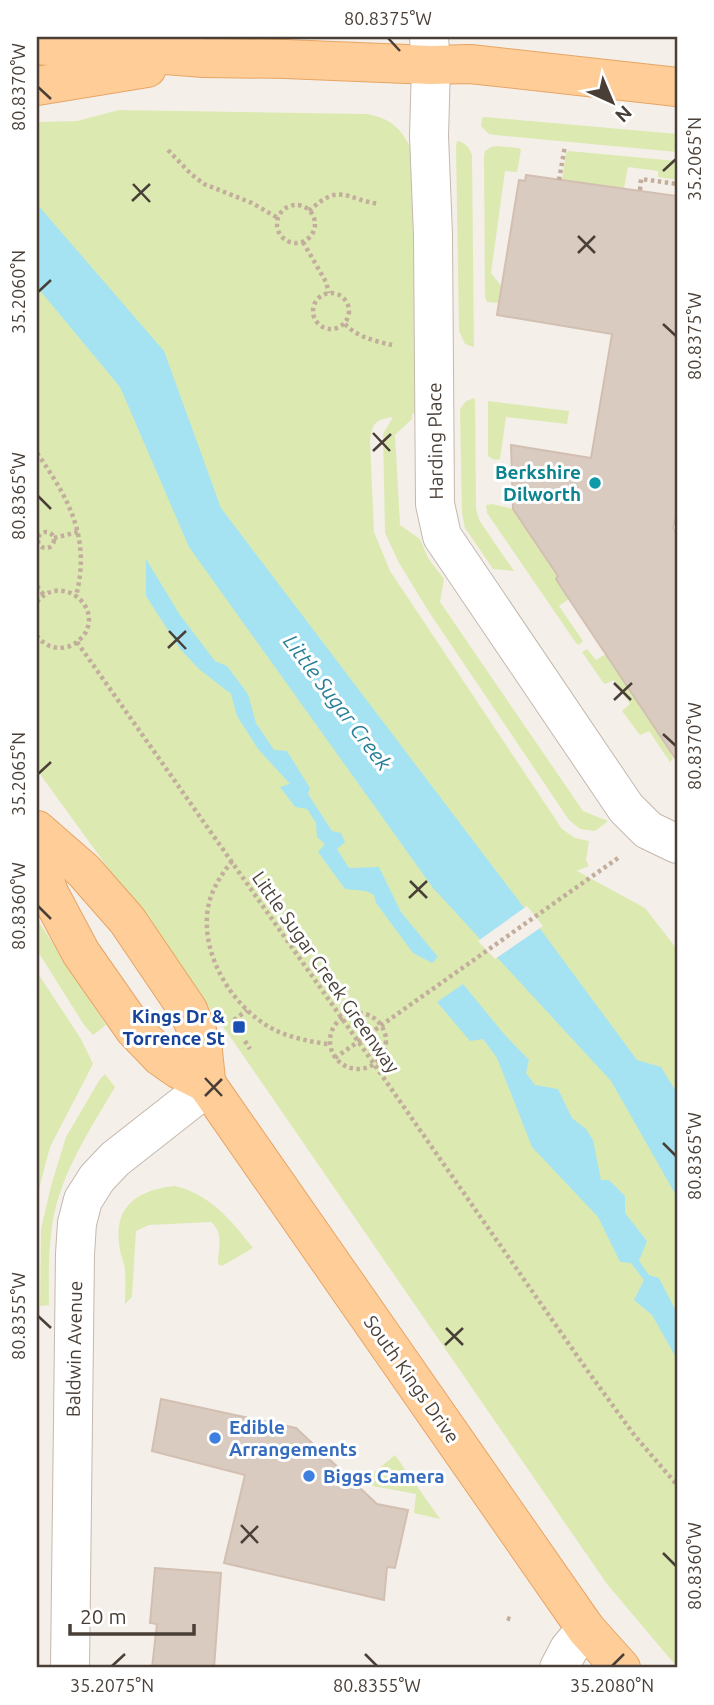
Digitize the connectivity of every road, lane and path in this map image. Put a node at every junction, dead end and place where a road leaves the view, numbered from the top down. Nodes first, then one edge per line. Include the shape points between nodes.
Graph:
1 (37, 45) edge
2 (430, 51) edge
3 (204, 58) junction
4 (37, 86) edge
5 (677, 87) edge
6 (565, 146) dead end
7 (168, 150) dead end
8 (559, 180) dead end
9 (677, 184) edge
10 (640, 190) dead end
11 (379, 204) dead end
12 (309, 211) junction
13 (278, 218) junction
14 (303, 242) junction
15 (329, 293) junction
16 (345, 324) junction
17 (392, 345) dead end
18 (37, 453) edge
19 (78, 532) junction
20 (54, 538) junction
21 (38, 545) edge
22 (37, 586) edge
23 (44, 595) junction
24 (76, 596) junction
25 (37, 602) edge
26 (37, 636) edge
27 (77, 642) junction
28 (37, 830) edge
29 (677, 844) edge
30 (622, 855) dead end
31 (37, 861) edge
32 (232, 861) junction
33 (341, 1018) junction
34 (381, 1024) junction
35 (358, 1041) junction
36 (330, 1044) junction
37 (335, 1058) junction
38 (374, 1064) junction
39 (208, 1086) junction
40 (677, 1485) edge
41 (586, 1629) junction
42 (70, 1668) edge
43 (559, 1668) edge
44 (621, 1668) edge

1 - 3 main road
2 - 3 main road via 285,59
2 - 5 main road via 470,64
2 - 29 street, Harding Place via 435,504 442,536 626,808 648,831
3 - 4 main road
6 - 8 path
7 - 13 path via 204,184
9 - 10 path via 641,179
11 - 12 path via 331,195
12 - 13 path via 292,206
12 - 14 path via 314,229
13 - 14 path via 281,236 291,243
14 - 15 path
15 - 16 path via 338,293 347,301 350,313
15 - 16 path via 316,300 314,318 327,329
16 - 17 path via 355,333
18 - 19 path via 62,491
19 - 20 path
19 - 24 path via 82,561
20 - 21 path via 51,547
20 - 21 path via 43,532
22 - 23 path
23 - 24 path via 58,591
23 - 25 path
24 - 27 path via 89,619
26 - 27 path via 57,648
27 - 32 path, Little Sugar Creek Greenway
28 - 39 main road, South Kings Drive via 84,871 119,912 184,1004 197,1031
30 - 34 path
31 - 39 main road, South Kings Drive via 81,953 134,1029 161,1057
32 - 33 path, Little Sugar Creek Greenway
32 - 36 path via 211,895 206,920 213,955 227,985 252,1014 274,1030
33 - 34 path via 360,1013
33 - 35 path, Little Sugar Creek Greenway
33 - 36 path via 331,1032
34 - 35 path
34 - 38 path via 385,1048
35 - 37 path
35 - 38 path, Little Sugar Creek Greenway
36 - 37 path
37 - 38 path via 357,1070
38 - 40 path, Little Sugar Creek Greenway via 587,1370
39 - 41 main road, South Kings Drive
39 - 42 street, Baldwin Avenue via 115,1159 83,1200 77,1223
41 - 43 street
41 - 44 main road, South Kings Drive

